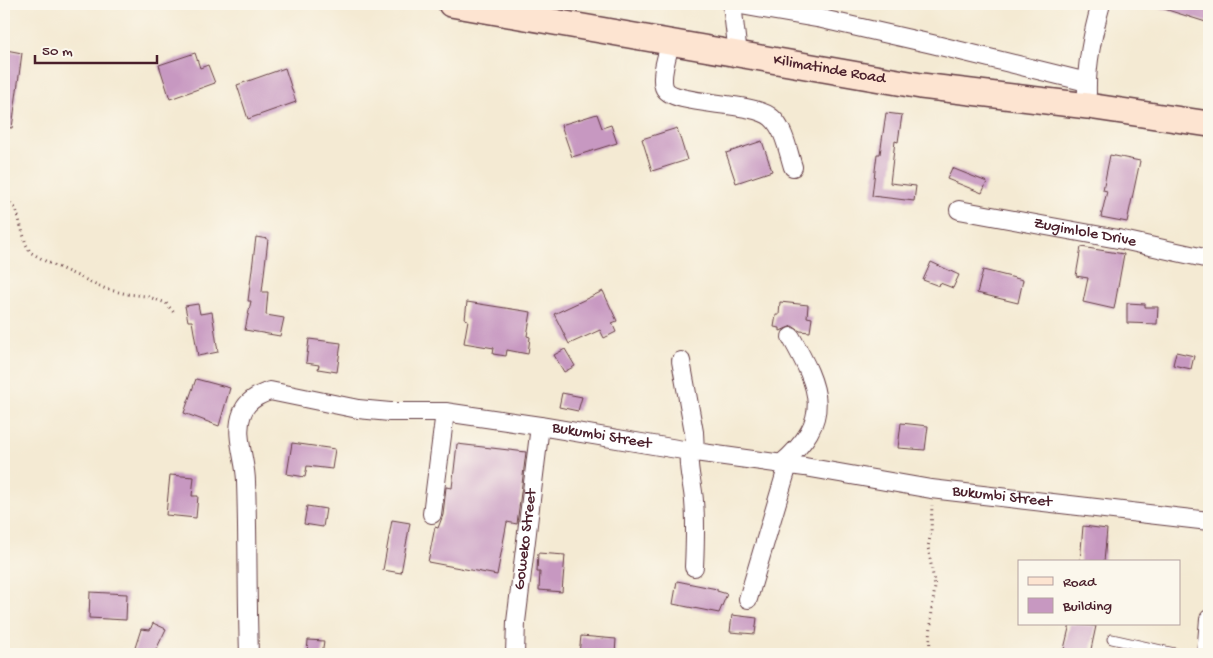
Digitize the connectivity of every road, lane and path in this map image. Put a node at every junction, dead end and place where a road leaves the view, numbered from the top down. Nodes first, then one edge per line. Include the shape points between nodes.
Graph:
1 (451, 4) edge
2 (734, 4) edge
3 (1101, 4) edge
4 (672, 41) junction
5 (738, 54) junction
6 (1087, 94) junction
7 (1209, 124) edge
8 (792, 168) dead end
9 (4, 196) edge
10 (959, 210) dead end
11 (1209, 258) edge
12 (175, 314) dead end
13 (791, 337) dead end
14 (681, 361) dead end
15 (445, 412) junction
16 (540, 426) junction
17 (692, 452) junction
18 (784, 464) junction
19 (931, 489) junction
20 (432, 514) dead end
21 (1209, 521) edge
22 (694, 567) dead end
23 (748, 600) dead end
24 (1209, 619) edge
25 (1112, 639) dead end
26 (249, 654) edge
27 (515, 654) edge
28 (929, 654) edge
29 (1179, 654) edge
30 (1206, 654) edge

1 - 4 main road, Kilimatinde Road
2 - 5 street
2 - 6 street via 822,19 932,44
3 - 6 street via 1094,28
4 - 5 main road, Kilimatinde Road
4 - 8 street via 664,67 664,89 670,94 697,101 760,111 772,118 782,134
5 - 6 main road, Kilimatinde Road via 921,86
6 - 7 main road, Kilimatinde Road
9 - 12 path via 16,209 30,252 106,289 166,303
10 - 11 street, Zugimlole Drive
13 - 18 street via 812,378 817,413 800,446
14 - 17 street via 694,432
15 - 16 street, Bukumbi Street
15 - 20 street
15 - 26 street, Bukumbi Street via 358,409 270,391 258,395 244,408 239,428 246,480
16 - 17 street, Bukumbi Street
16 - 27 street, Goweko Street
17 - 18 street, Bukumbi Street
17 - 22 street via 688,462 696,528
18 - 19 street, Bukumbi Street
18 - 23 street
19 - 21 street, Bukumbi Street
19 - 28 path via 932,532 928,547 935,587
24 - 30 street
25 - 29 lane

